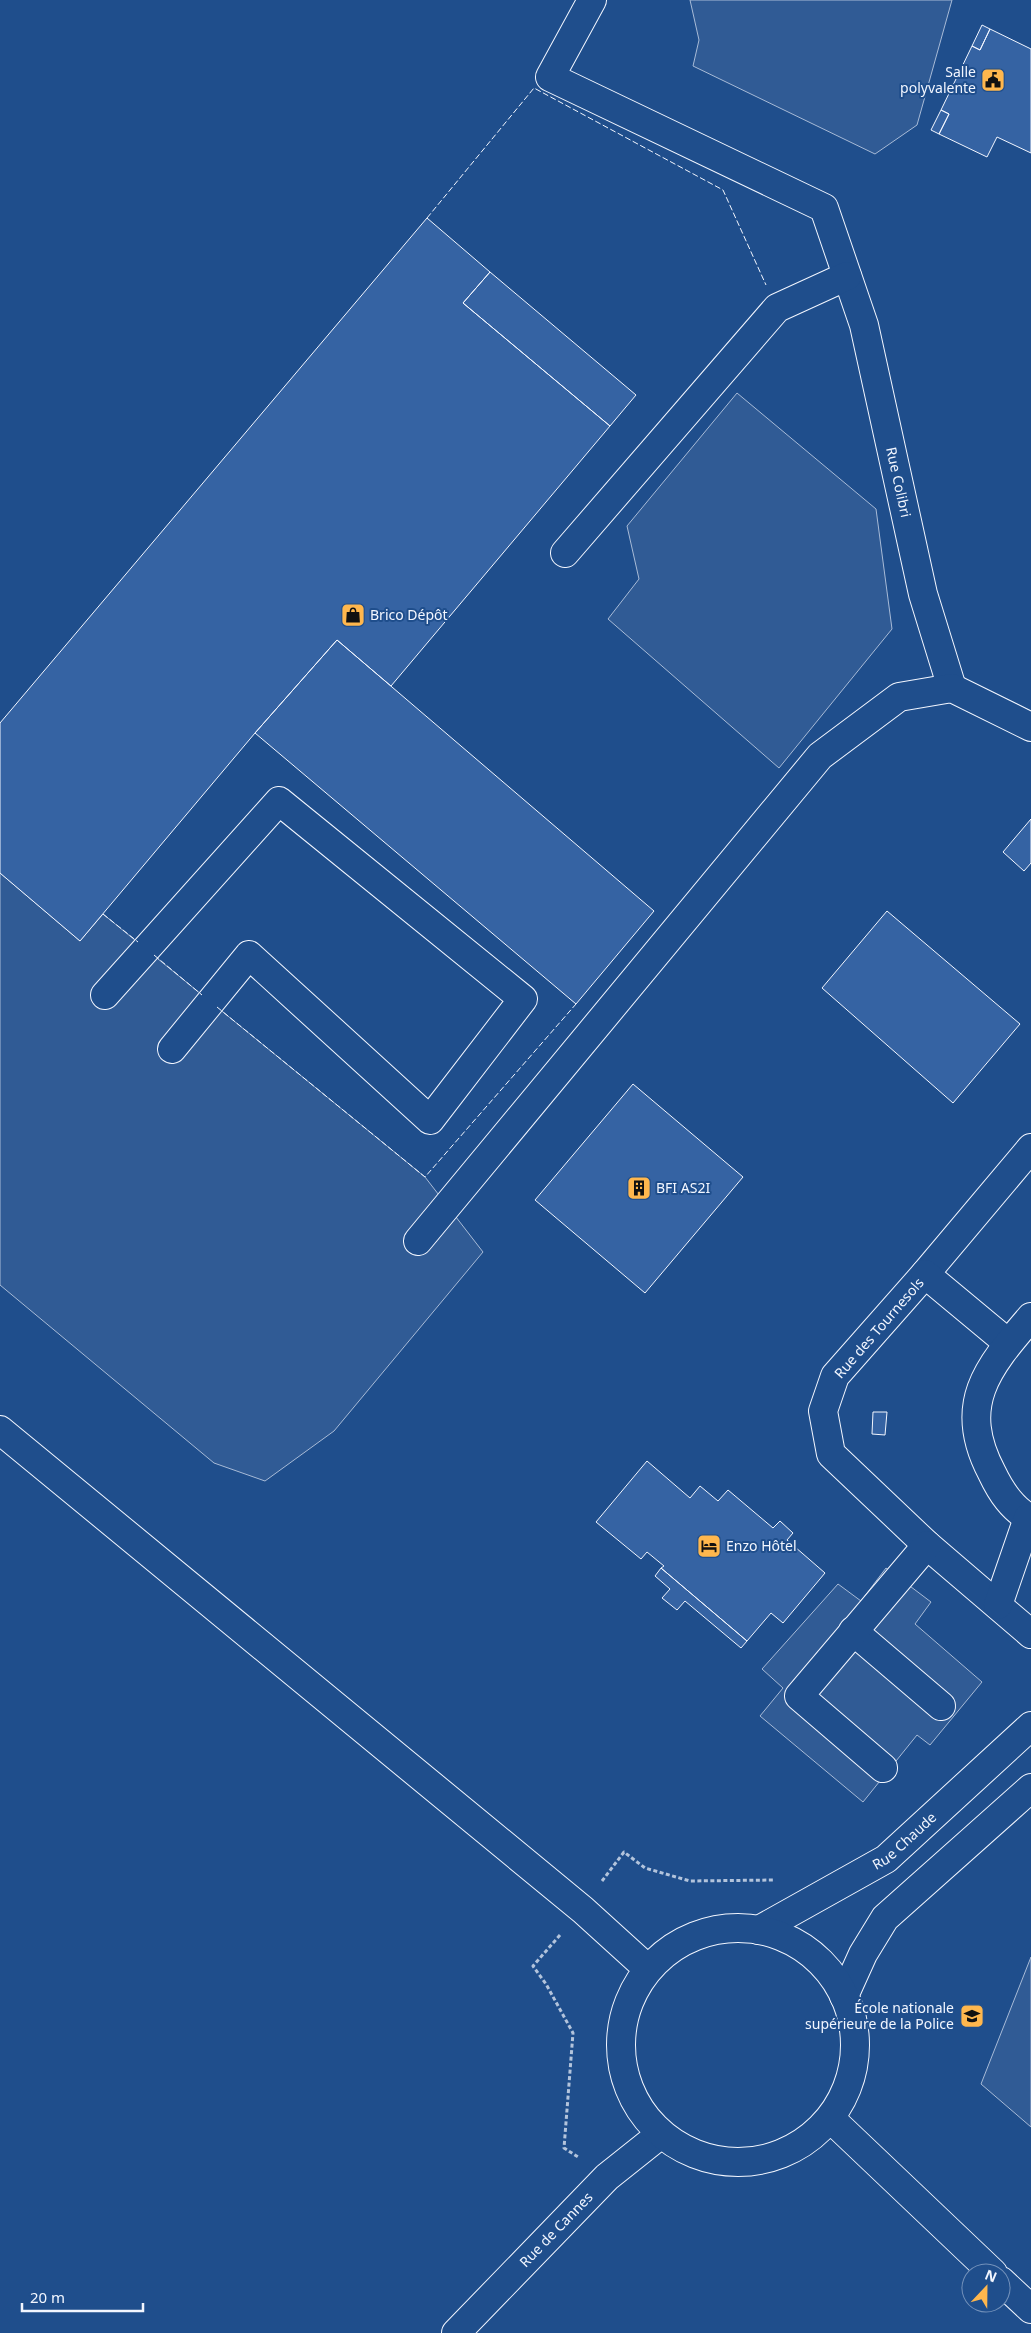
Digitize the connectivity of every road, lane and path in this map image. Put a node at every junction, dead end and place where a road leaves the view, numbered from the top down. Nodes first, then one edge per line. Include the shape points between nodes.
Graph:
1 (592, 0) edge
2 (848, 276) junction
3 (565, 553) dead end
4 (952, 688) junction
5 (1031, 727) edge
6 (105, 995) dead end
7 (172, 1050) dead end
8 (1031, 1148) edge
9 (418, 1241) dead end
10 (925, 1274) junction
11 (1031, 1317) edge
12 (1008, 1344) junction
13 (0, 1430) edge
14 (1030, 1518) edge
15 (927, 1544) junction
16 (998, 1605) junction
17 (853, 1631) junction
18 (1031, 1634) edge
19 (941, 1706) dead end
20 (1031, 1726) edge
21 (883, 1768) dead end
22 (1031, 1788) edge
23 (783, 1877) dead end
24 (583, 1910) junction
25 (759, 1930) junction
26 (648, 1969) junction
27 (844, 1996) junction
28 (831, 2119) junction
29 (661, 2134) junction
30 (607, 2177) junction
31 (982, 2263) edge
32 (1011, 2290) edge
33 (1031, 2309) edge
34 (456, 2333) edge

1 - 2 street, Rue Colibri via 550,77 824,208
2 - 3 street via 778,308
2 - 4 street, Rue Colibri via 864,325 923,594
4 - 5 street
4 - 9 street via 899,697 820,756
6 - 7 street via 279,801 523,999 430,1120 249,955
8 - 10 street, Rue des Tournesols
10 - 12 street
10 - 15 street, Rue des Tournesols via 835,1376 823,1411 831,1454
11 - 12 street
12 - 14 street via 982,1384 975,1413 982,1455 1003,1496
13 - 24 street
14 - 16 street
15 - 16 street, Rue des Tournesols
15 - 17 street
16 - 18 street, Rue des Tournesols
17 - 19 street
17 - 21 street via 799,1696
20 - 25 street, Rue Chaude via 886,1859
22 - 27 street via 885,1918 863,1954
23 - 24 path via 774,1880 690,1882 645,1868 624,1852
24 - 26 street
24 - 30 path via 533,1966 573,2033 564,2148
25 - 26 street via 728,1928 684,1940
25 - 27 street via 774,1932 814,1954 838,1982
26 - 29 street via 629,2000 620,2036 623,2072 638,2107
27 - 28 street via 853,2015 856,2052 849,2087
28 - 29 street via 794,2149 749,2163 702,2158
28 - 31 street
29 - 30 street, Rue de Cannes
30 - 34 street, Rue de Cannes
32 - 33 street

